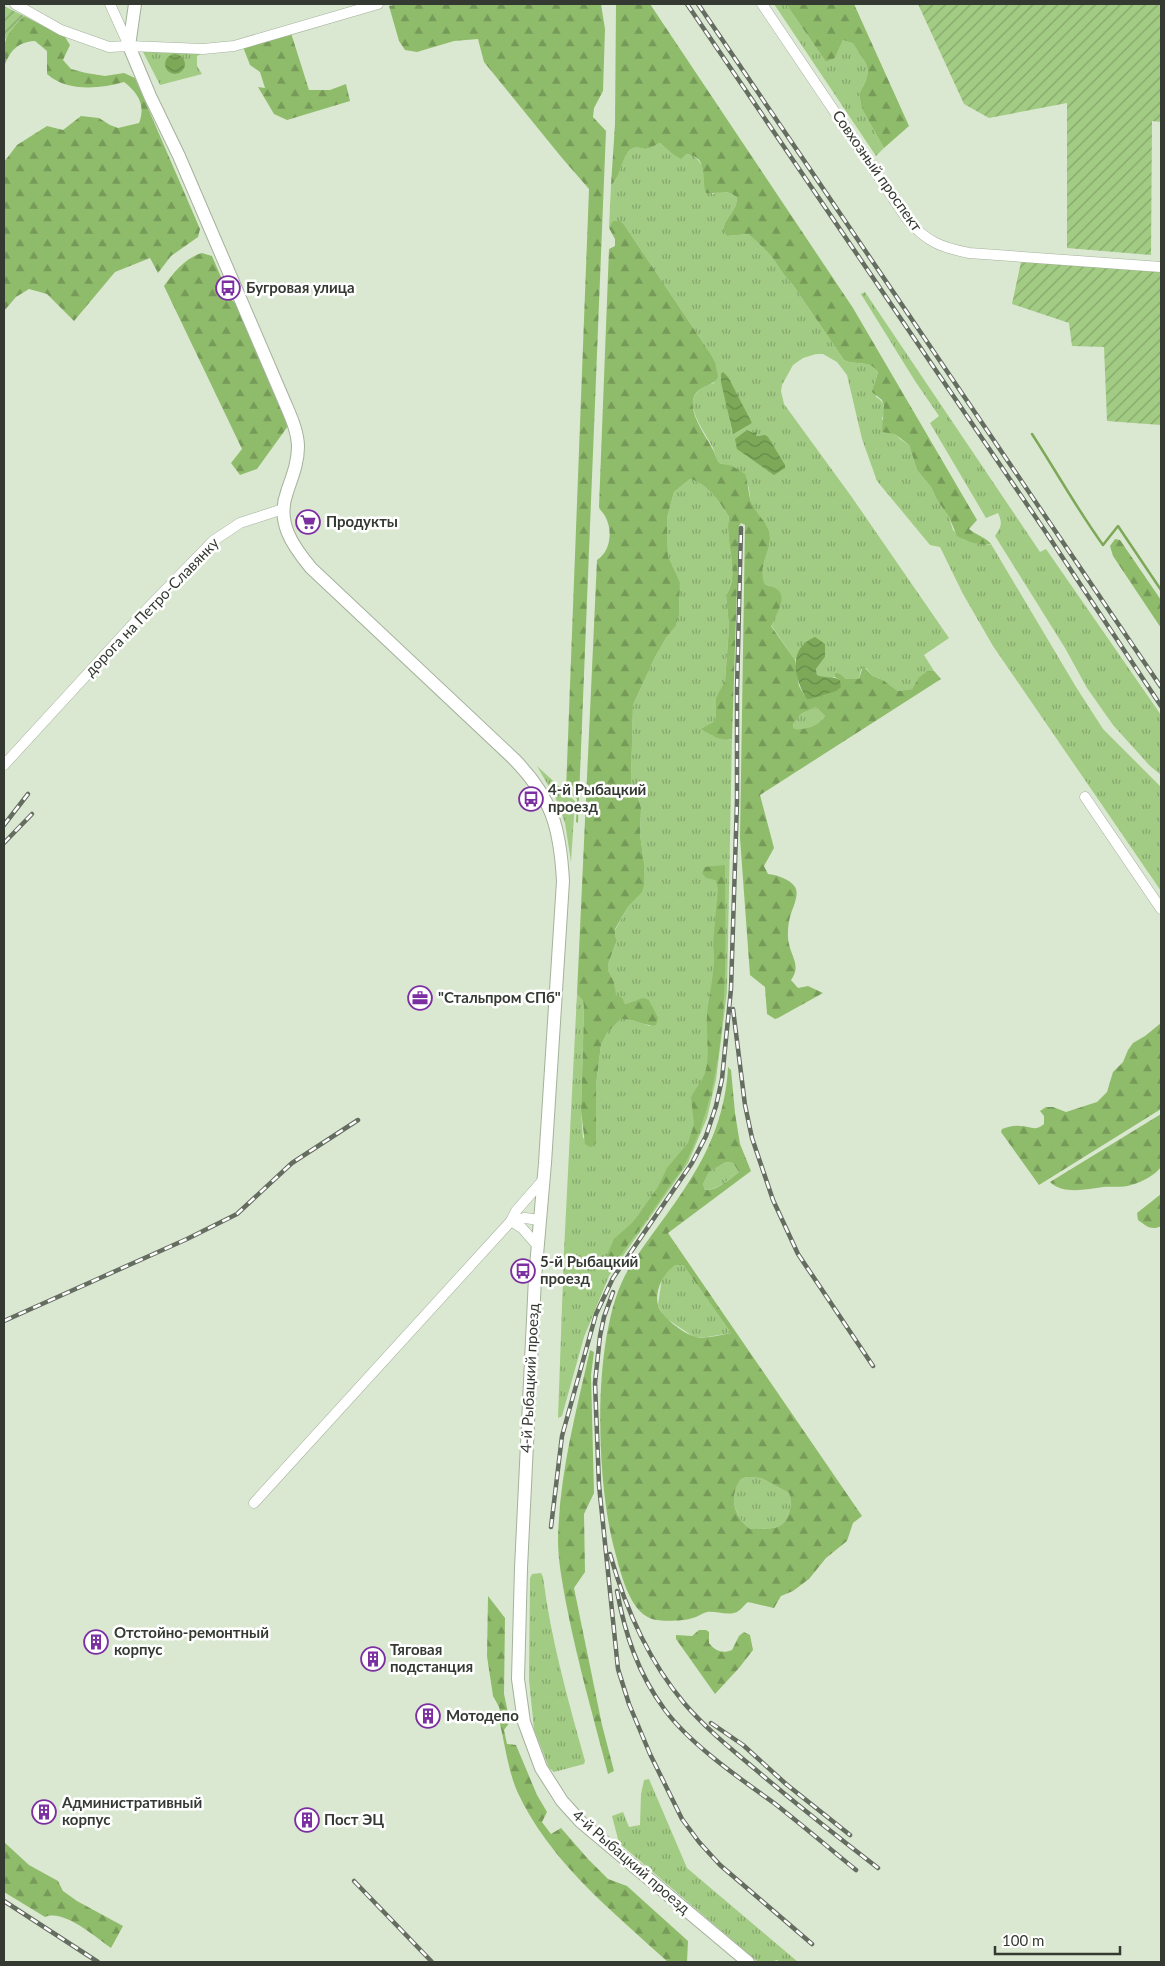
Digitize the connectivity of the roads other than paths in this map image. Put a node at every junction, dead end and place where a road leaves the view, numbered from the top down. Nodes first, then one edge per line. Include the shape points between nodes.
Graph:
1 (15, 4) edge
2 (110, 4) edge
3 (135, 4) edge
4 (378, 4) edge
5 (762, 4) edge
6 (129, 46) junction
7 (1161, 267) edge
8 (283, 509) junction
9 (4, 765) edge
10 (1085, 797) dead end
11 (1161, 909) edge
12 (543, 1180) junction
13 (539, 1220) junction
14 (510, 1221) junction
15 (537, 1245) junction
16 (254, 1504) dead end
17 (748, 1962) edge

1 - 6 street via 61,30 108,47
2 - 6 street
3 - 6 street
4 - 6 street via 234,46 203,49
5 - 7 street, Совхозный проспект via 907,219 933,243 970,253
6 - 8 street via 295,430 298,447
8 - 9 street, дорога на Петро-Славянку via 240,524 213,541
8 - 12 street, 4-й Рыбацкий проезд via 284,522 294,548 311,568 514,759 533,779 554,819 562,881
10 - 11 street
12 - 13 street, 4-й Рыбацкий проезд
12 - 14 street
13 - 14 street
13 - 15 street, 4-й Рыбацкий проезд
14 - 15 street via 522,1228
14 - 16 street
15 - 17 street, 4-й Рыбацкий проезд via 518,1680 524,1722 541,1768 562,1801 581,1822

